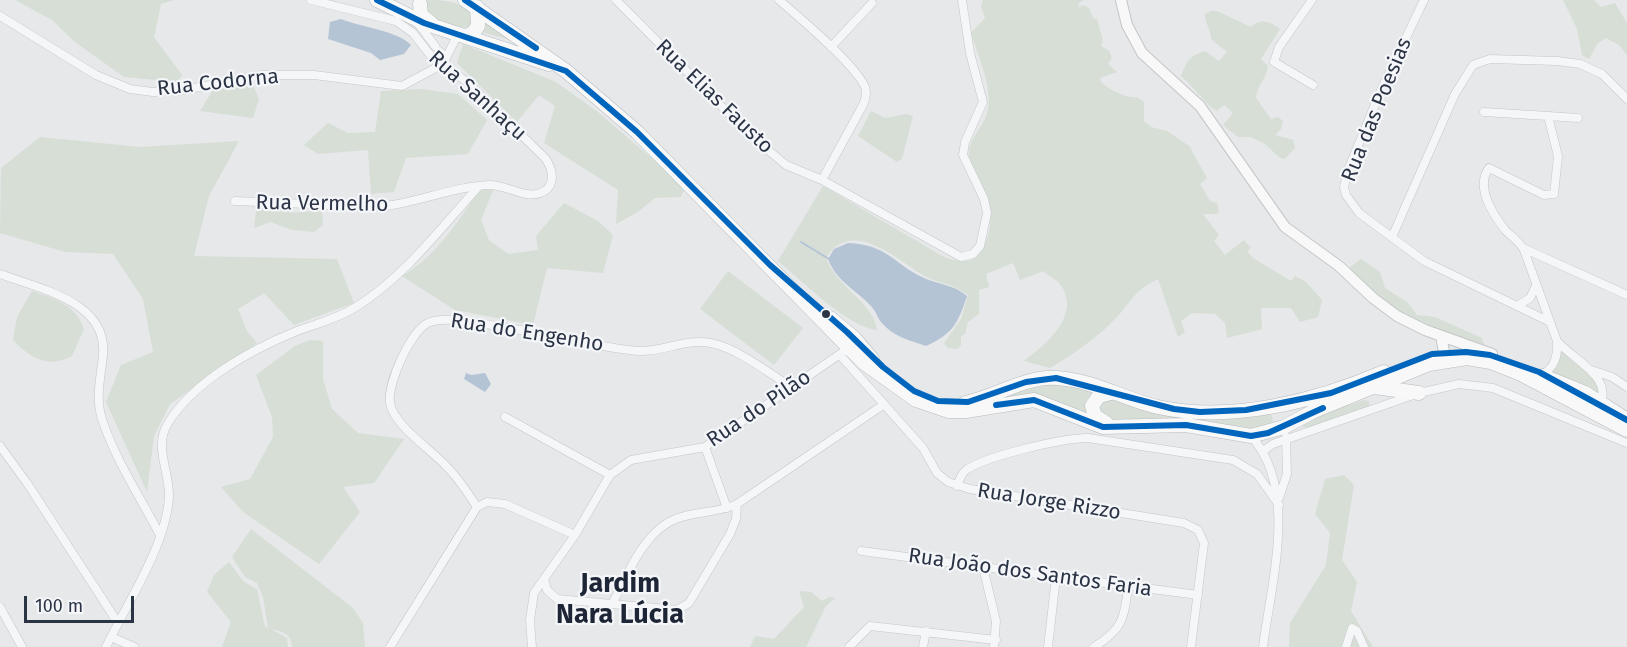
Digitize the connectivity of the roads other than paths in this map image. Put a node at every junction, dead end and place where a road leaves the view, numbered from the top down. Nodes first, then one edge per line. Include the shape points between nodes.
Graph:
1 (311, 0) edge
2 (377, 0) edge
3 (616, 0) edge
4 (779, 0) edge
5 (962, 0) edge
6 (1121, 0) edge
7 (1311, 0) edge
8 (1424, 0) edge
9 (422, 2) edge
10 (471, 3) edge
11 (872, 3) dead end
12 (0, 16) edge
13 (414, 19) junction
14 (439, 28) junction
15 (462, 35) junction
16 (831, 47) junction
17 (444, 61) junction
18 (566, 71) junction
19 (1313, 86) dead end
20 (1627, 99) edge
21 (1484, 112) dead end
22 (1548, 116) junction
23 (1578, 118) dead end
24 (822, 180) junction
25 (479, 186) junction
26 (235, 201) dead end
27 (1392, 237) junction
28 (1523, 248) junction
29 (770, 265) junction
30 (0, 274) edge
31 (1536, 286) junction
32 (1627, 295) edge
33 (1517, 306) junction
34 (1550, 322) junction
35 (1441, 336) junction
36 (1557, 341) junction
37 (845, 351) junction
38 (1444, 352) junction
39 (1492, 354) junction
40 (1590, 369) junction
41 (1542, 375) junction
42 (791, 387) junction
43 (1374, 387) junction
44 (1627, 387) edge
45 (1552, 389) junction
46 (1111, 393) junction
47 (1419, 393) junction
48 (1603, 398) junction
49 (883, 405) junction
50 (1267, 406) junction
51 (1621, 416) edge
52 (505, 417) dead end
53 (1284, 427) junction
54 (1127, 428) junction
55 (1627, 430) edge
56 (1251, 436) junction
57 (1286, 441) junction
58 (1627, 443) edge
59 (0, 446) edge
60 (705, 447) junction
61 (1263, 451) junction
62 (1288, 460) junction
63 (1269, 466) junction
64 (610, 475) junction
65 (957, 486) junction
66 (1279, 501) junction
67 (737, 504) junction
68 (477, 507) junction
69 (727, 508) junction
70 (160, 535) junction
71 (575, 536) junction
72 (861, 551) dead end
73 (983, 567) junction
74 (1056, 577) junction
75 (544, 579) junction
76 (1128, 587) junction
77 (1198, 595) junction
78 (612, 604) junction
79 (0, 608) edge
80 (118, 623) junction
81 (926, 631) junction
82 (111, 637) junction
83 (995, 643) edge
84 (22, 647) edge
85 (106, 647) edge
86 (134, 647) edge
87 (390, 647) edge
88 (532, 647) edge
89 (849, 647) edge
90 (923, 647) edge
91 (1048, 647) edge
92 (1094, 647) edge
93 (1191, 647) edge
94 (1263, 647) edge
95 (1346, 647) edge
96 (1364, 647) edge

1 - 17 street, Rua Sanhaçu via 396,21 431,56
2 - 13 highway
3 - 24 street, Rua Elias Fausto via 762,146 786,165
4 - 16 street
5 - 24 street, Rua Elias Fausto via 982,100 981,111 963,148 964,161 986,206 985,228 977,250 967,256 954,255
6 - 35 main road via 1127,25 1142,53 1200,106 1285,227 1339,266 1388,310
7 - 19 street via 1279,47 1274,62
8 - 27 street, Rua das Poesias via 1381,90 1345,180 1351,204
9 - 13 highway
9 - 14 highway via 423,18
10 - 15 highway via 478,26 472,34
10 - 18 highway
11 - 16 street
12 - 17 street, Rua Codorna via 96,75 130,89 179,91 243,77 293,75 402,86
13 - 14 highway
13 - 17 street
14 - 15 highway
15 - 17 street
15 - 18 highway
16 - 24 street via 867,94
17 - 25 street, Rua Sanhaçu via 545,158 553,175 545,191 539,194 503,186
18 - 29 highway via 637,132
20 - 27 street via 1602,74 1580,64 1490,59 1473,65 1455,94
21 - 22 street
22 - 23 street
22 - 28 street via 1558,156 1553,196 1489,168 1482,180 1485,194 1504,228
25 - 26 street, Rua Vermelho via 381,207
25 - 70 street via 388,283 357,307 255,351 181,405 165,428 162,441 169,495
27 - 33 street, Rua das Poesias via 1448,275
28 - 31 street
28 - 32 street
29 - 37 highway
29 - 46 highway via 887,371 935,400 960,404 1041,378 1084,383
30 - 70 street via 75,303 99,328 104,344 98,385 103,420
31 - 33 street via 1530,298
31 - 34 street
33 - 34 street, Rua das Poesias
34 - 36 street
35 - 38 main road
35 - 39 main road
36 - 40 street
36 - 41 street via 1556,361
37 - 42 street, Rua do Pilão
37 - 49 street, Rua Jorge Rizzo
37 - 54 highway via 896,388 934,408 966,411 1034,400 1092,424
38 - 39 highway
38 - 50 highway via 1330,394
39 - 41 highway
40 - 44 street
40 - 48 street
41 - 48 highway
42 - 60 street, Rua do Pilão
42 - 68 street, Rua do Engenho via 709,342 641,351 450,320 427,323 416,333 400,363 390,406 401,423 453,473
43 - 45 highway via 1429,364 1467,358 1498,365
43 - 47 highway
43 - 53 highway
45 - 48 highway via 1592,404
45 - 55 highway
46 - 50 highway via 1190,411
46 - 54 highway via 1095,400 1092,411 1100,420
47 - 57 street
47 - 58 street via 1459,384 1484,386
48 - 51 highway
49 - 65 street, Rua Jorge Rizzo via 923,448 937,473
49 - 67 street
50 - 53 highway
52 - 64 street
53 - 56 highway
53 - 57 street
54 - 56 highway via 1186,425
56 - 61 street
57 - 61 street
57 - 62 street
59 - 80 street
60 - 64 street, Rua do Pilão via 631,460
60 - 69 street
61 - 63 street
62 - 63 street
62 - 66 street
63 - 66 street
64 - 71 street, Rua do Pilão
65 - 66 street via 962,475 975,465 1066,438 1088,438 1233,460 1257,474
65 - 77 street, Rua Jorge Rizzo via 1192,525 1204,543
66 - 94 street
67 - 69 street
67 - 78 street via 734,526 689,603 671,611
68 - 71 street via 496,501
68 - 87 street
69 - 78 street via 678,518 664,525 638,555
70 - 80 street
71 - 75 street, Rua do Pilão
72 - 73 street, Rua João dos Santos Faria
73 - 74 street, Rua João dos Santos Faria
73 - 83 street via 995,609
74 - 76 street, Rua João dos Santos Faria
74 - 91 street
75 - 78 street via 557,599
75 - 88 street, Rua do Pilão via 532,601
76 - 77 street, Rua João dos Santos Faria
76 - 92 street via 1122,622
77 - 93 street, Rua Jorge Rizzo
79 - 84 street
80 - 82 street
81 - 83 street
81 - 89 street via 870,626
81 - 90 street
82 - 85 street
82 - 86 street
95 - 96 street via 1350,630 1357,630

